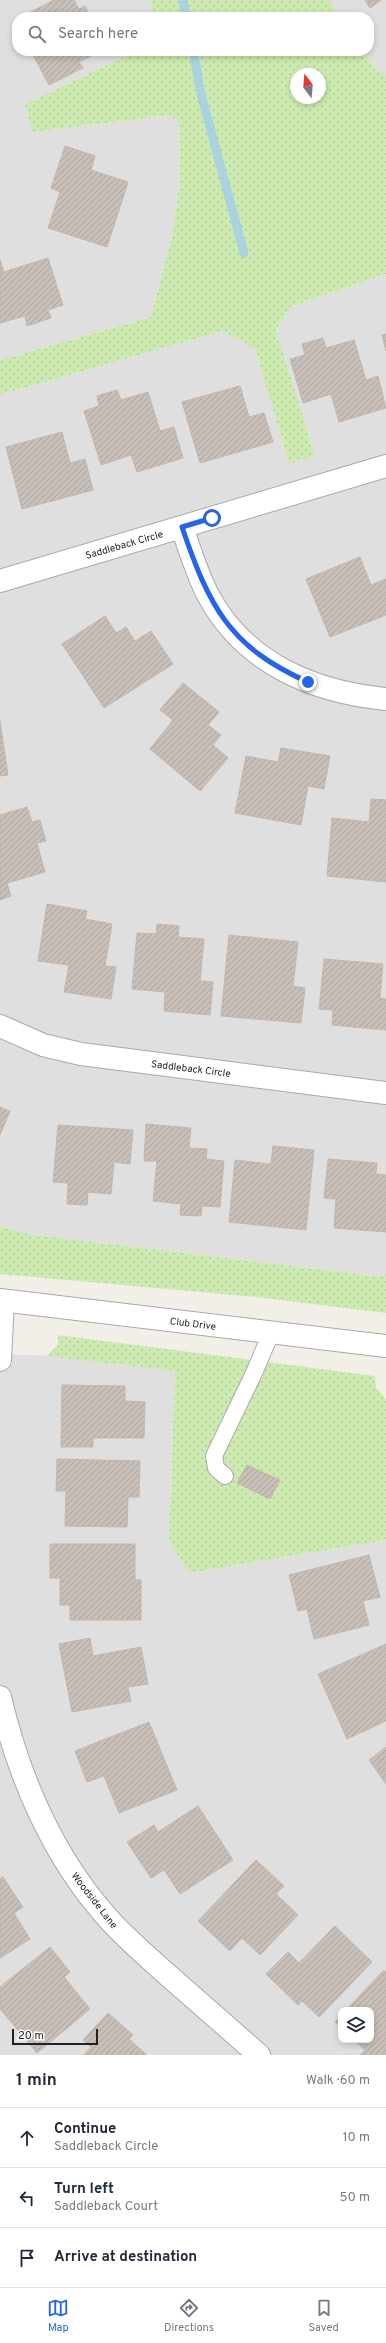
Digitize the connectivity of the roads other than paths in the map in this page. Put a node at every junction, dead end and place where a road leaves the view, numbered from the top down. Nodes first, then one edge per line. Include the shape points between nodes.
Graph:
1 (386, 466) edge
2 (182, 527) junction
3 (0, 581) edge
4 (386, 700) edge
5 (0, 1026) edge
6 (386, 1093) edge
7 (1, 1301) edge
8 (271, 1333) junction
9 (386, 1346) edge
10 (0, 1360) edge
11 (225, 1476) dead end
12 (0, 1696) edge
13 (259, 2055) edge

1 - 2 street, Saddleback Circle
2 - 3 street, Saddleback Circle
2 - 4 street via 201,580 216,609 233,632 255,653 288,674 308,682 351,695
5 - 6 street, Saddleback Circle via 43,1045 81,1054
7 - 8 street, Club Drive
7 - 10 street
8 - 9 street, Club Drive
8 - 11 lane via 214,1456 216,1468
12 - 13 street, Woodside Lane via 15,1751 35,1802 61,1853 88,1894 121,1932

